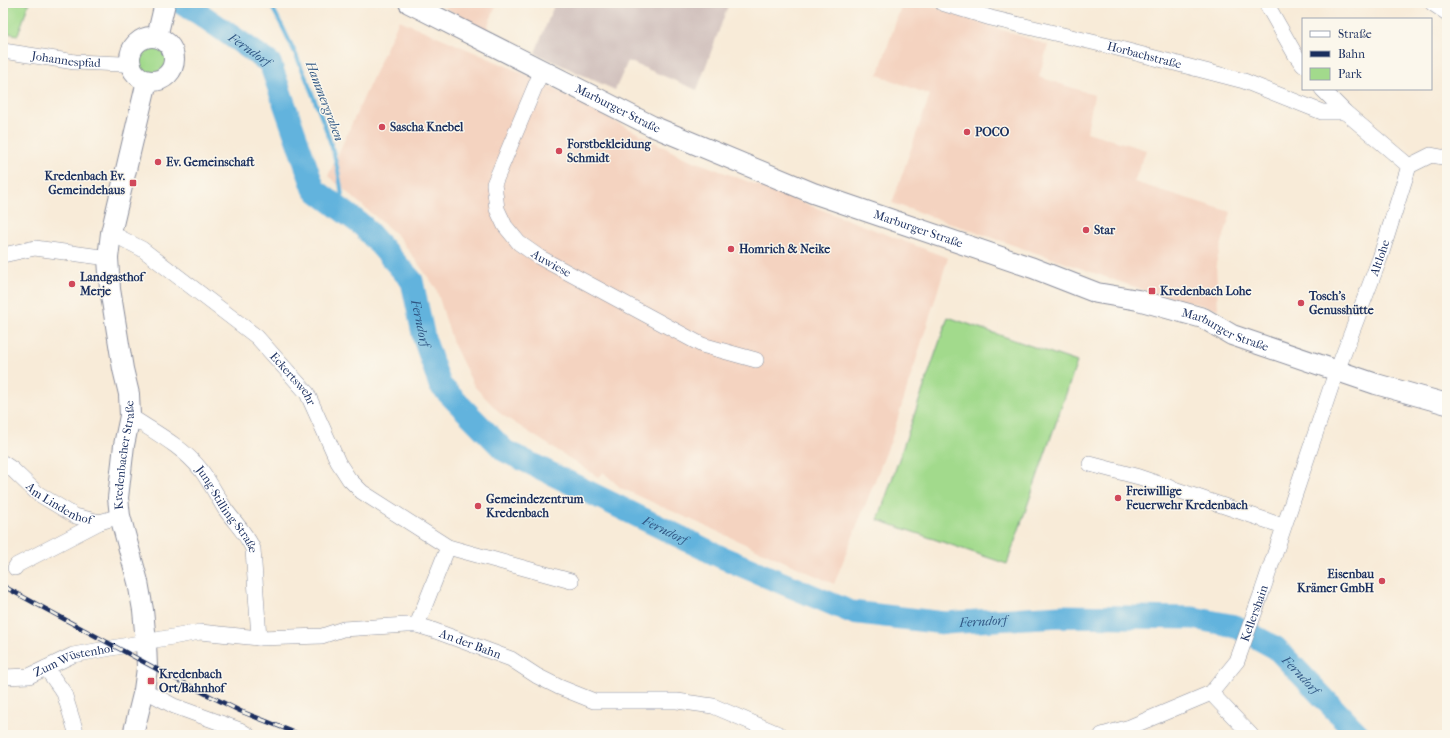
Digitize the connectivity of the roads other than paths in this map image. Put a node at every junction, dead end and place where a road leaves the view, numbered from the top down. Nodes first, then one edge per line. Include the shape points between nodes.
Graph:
1 (409, 3) edge
2 (942, 3) edge
3 (1266, 3) edge
4 (1432, 3) edge
5 (163, 8) edge
6 (1447, 13) edge
7 (157, 37) junction
8 (3, 51) edge
9 (129, 63) junction
10 (1302, 64) edge
11 (542, 70) junction
12 (147, 81) junction
13 (1323, 90) edge
14 (1345, 112) junction
15 (1447, 158) edge
16 (1409, 166) junction
17 (111, 233) junction
18 (3, 255) edge
19 (108, 258) junction
20 (756, 360) dead end
21 (1337, 370) junction
22 (1447, 404) edge
23 (130, 416) junction
24 (3, 463) edge
25 (1090, 464) dead end
26 (120, 516) junction
27 (100, 522) junction
28 (1283, 526) junction
29 (448, 547) junction
30 (14, 568) dead end
31 (571, 581) dead end
32 (418, 625) junction
33 (259, 638) junction
34 (146, 642) junction
35 (46, 668) junction
36 (3, 677) edge
37 (144, 690) junction
38 (1211, 694) junction
39 (77, 735) edge
40 (133, 735) edge
41 (248, 735) edge
42 (781, 735) edge
43 (1102, 735) edge
44 (1251, 735) edge

1 - 11 main road, Marburger Straße
2 - 14 street, Horbachstraße via 991,18 1244,81 1322,112
3 - 10 street
4 - 6 street
5 - 7 main road
7 - 9 main road via 137,42 130,54
7 - 12 main road via 171,47 174,64 163,79
8 - 9 street, Johannespfad via 75,62
9 - 12 main road via 135,75
11 - 20 street, Auwiese via 494,184 497,208 505,226 519,243 539,257 702,345
11 - 21 main road, Marburger Straße via 652,126 813,193 1033,268 1097,293 1138,300 1203,318 1232,335
12 - 17 main road, Kredenbacher Straße
13 - 14 street
14 - 16 street
15 - 16 street via 1431,155
16 - 21 street, Altlohe via 1380,258
17 - 19 main road, Kredenbacher Straße
17 - 29 street, Eckertswehr via 142,249 257,337 306,393 338,462 349,479 362,492
18 - 19 street via 35,248
19 - 23 main road, Kredenbacher Straße via 110,289 129,394
21 - 22 main road, Marburger Straße
21 - 28 street, Kellershain
23 - 26 main road, Kredenbacher Straße via 119,480
23 - 33 street, Jung-Stilling-Straße via 178,448 200,468 249,540 253,550
24 - 27 street, Am Lindenhof via 37,493 75,516
25 - 28 street via 1139,477
26 - 27 street, Am Lindenhof
26 - 34 main road, Kredenbacher Straße via 138,582
27 - 30 street, Am Lindenhof
28 - 38 street, Kellershain via 1237,661
29 - 31 street, Eckertswehr
29 - 32 street
32 - 33 street, An der Bahn via 343,629 322,636
32 - 42 street, An der Bahn via 511,659 559,687 594,700 677,701 713,706
33 - 34 street, An der Bahn via 200,632
34 - 35 street, Zum Wüstenhof via 73,655
34 - 37 main road, Kredenbacher Straße
35 - 36 street, Zum Wüstenhof via 29,676
35 - 39 street via 64,693
37 - 40 main road, Kredenbacher Straße
37 - 41 street via 174,706
38 - 43 street, Kellershain via 1130,727
38 - 44 street

